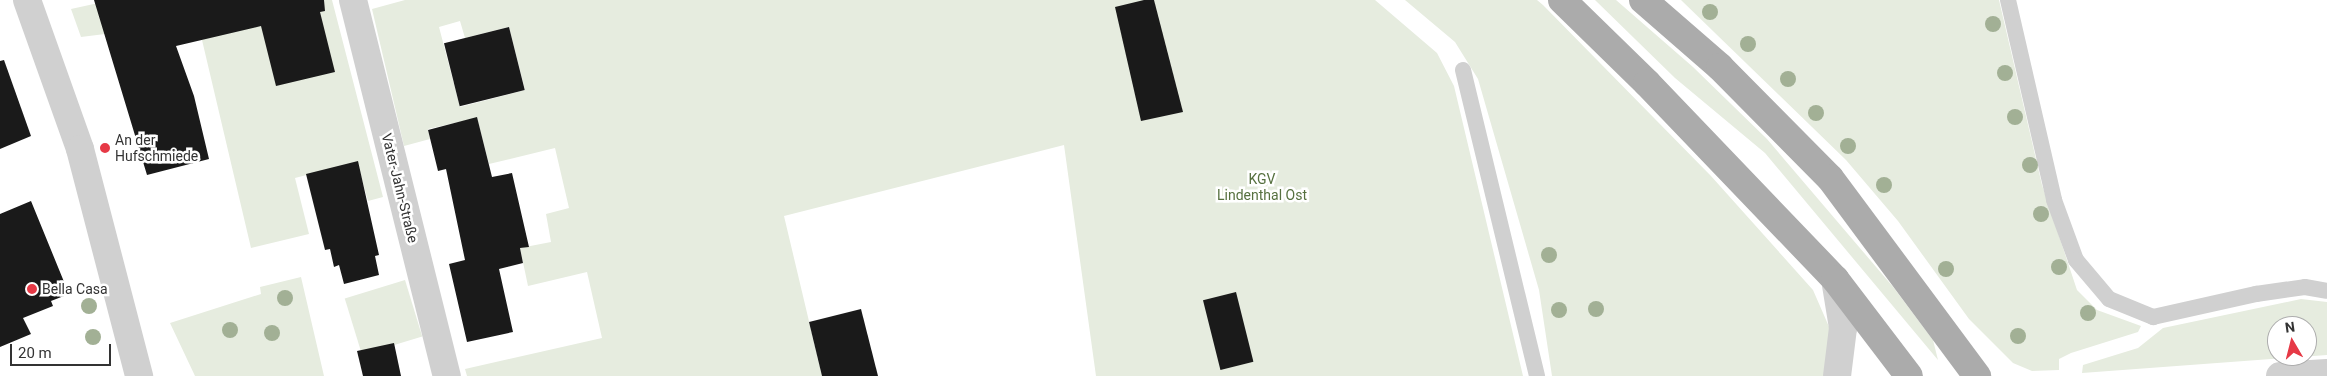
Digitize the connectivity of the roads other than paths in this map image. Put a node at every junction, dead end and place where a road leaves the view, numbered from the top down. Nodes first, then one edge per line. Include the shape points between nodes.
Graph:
1 (27, 0) edge
2 (353, 0) edge
3 (1562, 0) edge
4 (1643, 0) edge
5 (2008, 0) edge
6 (1463, 70) dead end
7 (1835, 279) junction
8 (2327, 291) edge
9 (2327, 373) edge
10 (139, 376) edge
11 (447, 376) edge
12 (1537, 376) edge
13 (1837, 376) edge
14 (1909, 376) edge
15 (1977, 376) edge
16 (2280, 376) edge

1 - 10 street via 80,149
2 - 11 street, Vater-Jahn-Straße
3 - 7 main road via 1647,83
4 - 15 main road via 1720,67 1830,178
5 - 8 lane via 2054,200 2076,260 2109,298 2154,317 2264,293 2306,287
6 - 12 lane
7 - 13 street via 1843,328
7 - 14 main road
9 - 16 street

